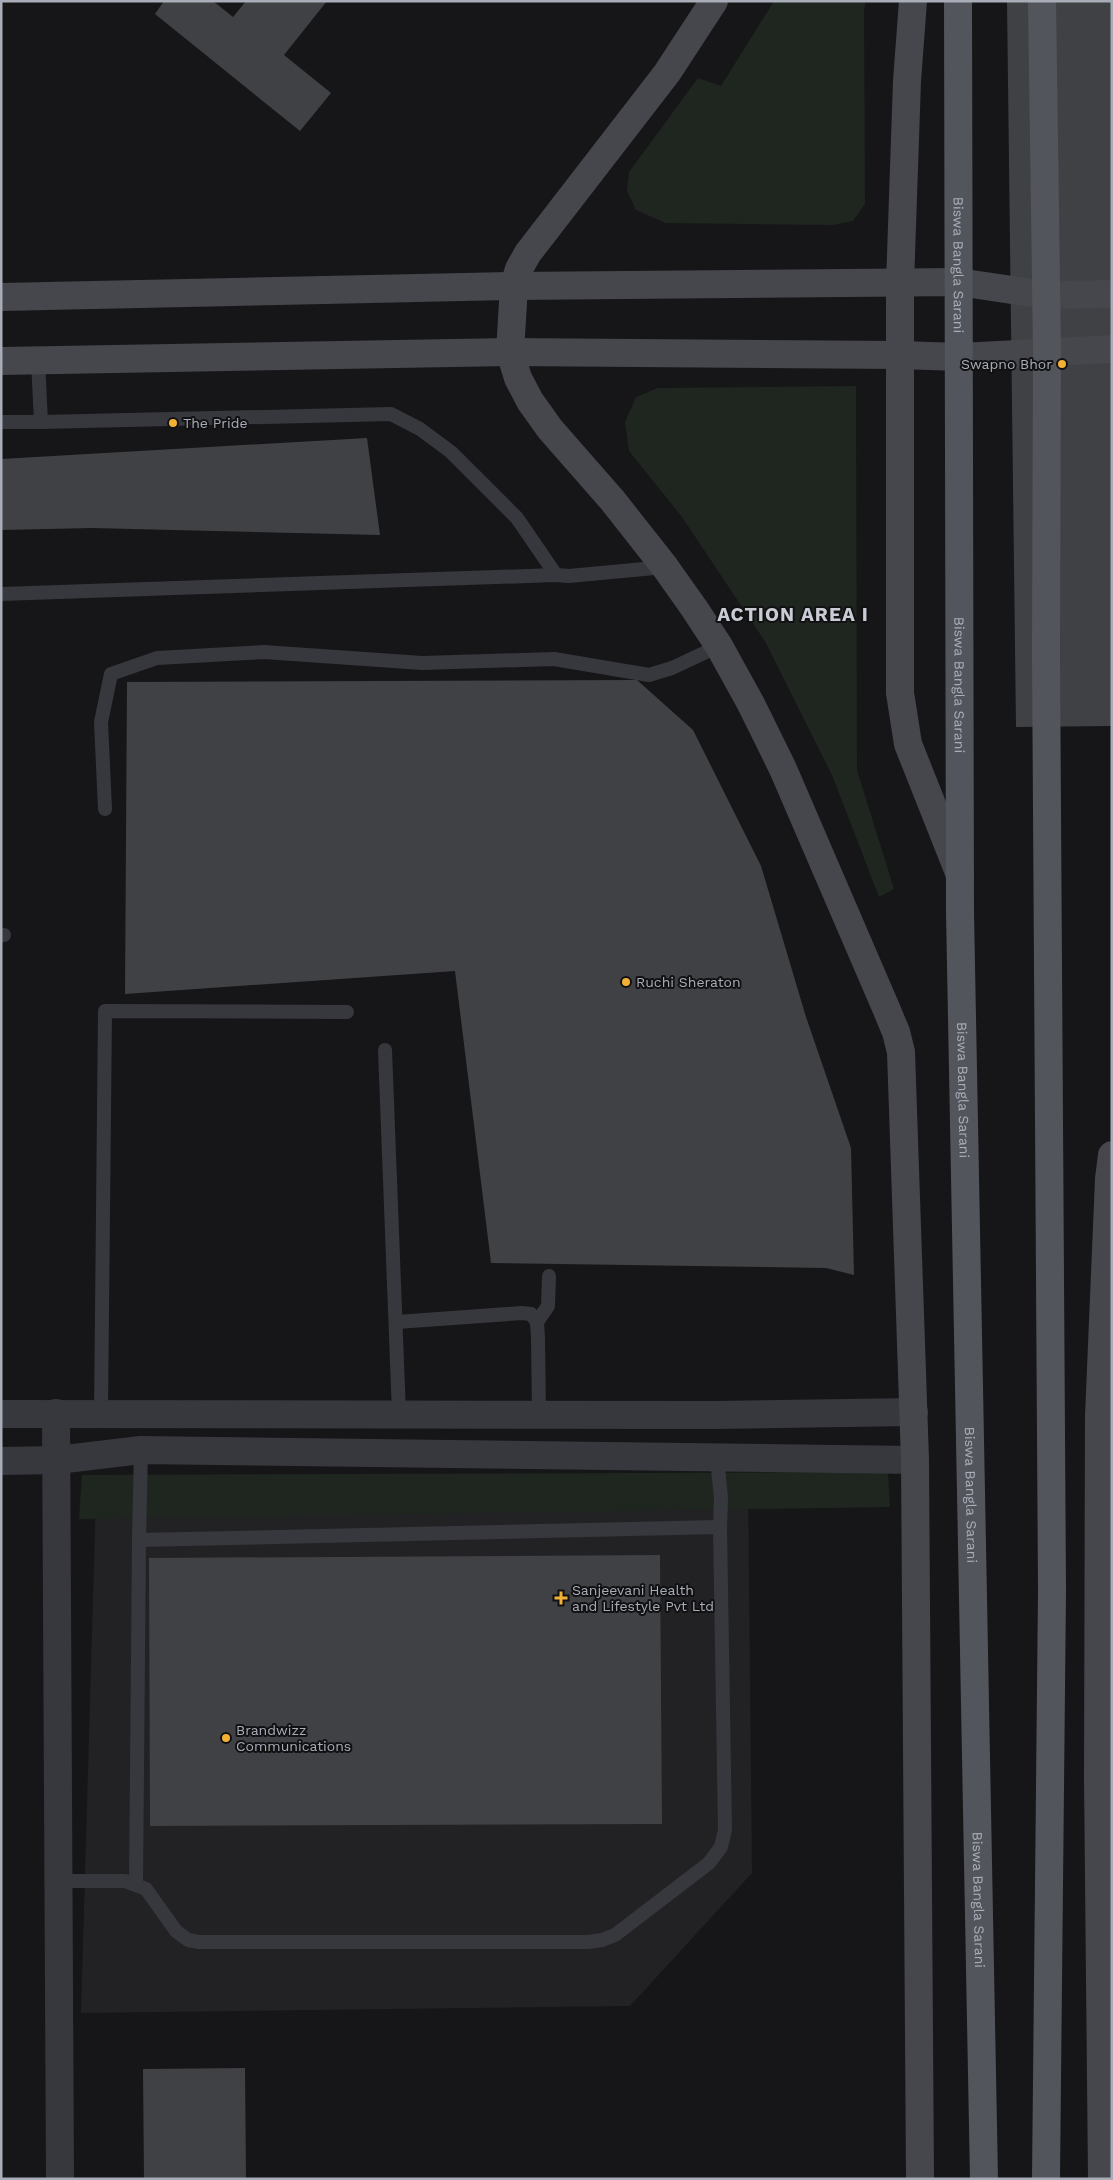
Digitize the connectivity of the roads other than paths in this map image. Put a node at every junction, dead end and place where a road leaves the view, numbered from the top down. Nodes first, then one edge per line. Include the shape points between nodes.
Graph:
1 (714, 1) edge
2 (913, 1) edge
3 (958, 1) edge
4 (1042, 1) edge
5 (958, 282) junction
6 (900, 284) junction
7 (514, 286) junction
8 (1045, 294) junction
9 (1112, 294) edge
10 (1, 297) edge
11 (1112, 349) edge
12 (1046, 351) junction
13 (510, 352) junction
14 (900, 355) junction
15 (959, 357) junction
16 (1, 361) edge
17 (38, 361) junction
18 (1, 422) edge
19 (41, 422) junction
20 (665, 567) junction
21 (556, 575) junction
22 (1, 594) edge
23 (719, 646) junction
24 (105, 809) dead end
25 (960, 875) junction
26 (347, 1012) dead end
27 (385, 1050) dead end
28 (1112, 1155) edge
29 (549, 1276) dead end
30 (397, 1322) junction
31 (537, 1322) junction
32 (914, 1412) junction
33 (101, 1413) junction
34 (1, 1414) edge
35 (56, 1414) junction
36 (399, 1414) junction
37 (539, 1414) junction
38 (1106, 1416) edge
39 (141, 1450) junction
40 (717, 1458) junction
41 (57, 1460) junction
42 (915, 1460) junction
43 (1, 1461) edge
44 (720, 1527) junction
45 (138, 1540) junction
46 (58, 1881) junction
47 (136, 1884) junction
48 (60, 2179) edge
49 (920, 2179) edge
50 (984, 2179) edge
51 (1046, 2179) edge
52 (1102, 2179) edge

1 - 7 street via 666,73 528,253
2 - 6 street via 906,81
3 - 5 main road, Biswa Bangla Sarani
4 - 8 main road
5 - 6 street
5 - 8 street
5 - 15 main road, Biswa Bangla Sarani
6 - 7 street
6 - 14 street
7 - 10 street
7 - 13 street
8 - 9 street
8 - 12 main road
11 - 12 street
12 - 15 street
12 - 51 main road via 1052,1601
13 - 14 street
13 - 17 street
13 - 20 street via 518,378 550,429
14 - 15 street
14 - 25 street via 900,693 908,744
15 - 25 main road, Biswa Bangla Sarani
16 - 17 street
17 - 19 lane
18 - 19 lane
19 - 21 lane via 391,414 420,429 451,452 517,518
20 - 21 lane
20 - 23 street
21 - 22 lane
23 - 24 lane via 649,675 554,659 422,663 264,652 157,658 111,674 101,722
23 - 32 street via 783,769 896,1032 901,1052
25 - 50 main road, Biswa Bangla Sarani
26 - 33 lane via 106,1011
27 - 30 lane
28 - 38 street
29 - 31 lane via 548,1306
30 - 31 lane via 522,1313 531,1314
30 - 36 lane
31 - 37 lane
32 - 37 street
32 - 42 street
33 - 35 street
33 - 36 street
34 - 35 street
35 - 41 street
36 - 37 street
38 - 52 street via 1098,1778
39 - 40 street
39 - 41 street
39 - 45 lane
40 - 42 street
40 - 44 lane
41 - 43 street
41 - 46 street
42 - 49 street
44 - 45 lane
44 - 47 lane via 725,1830 721,1847 709,1863 615,1935 588,1942 199,1942 188,1940 176,1931 146,1889
45 - 47 lane
46 - 47 lane via 126,1881
46 - 48 street

